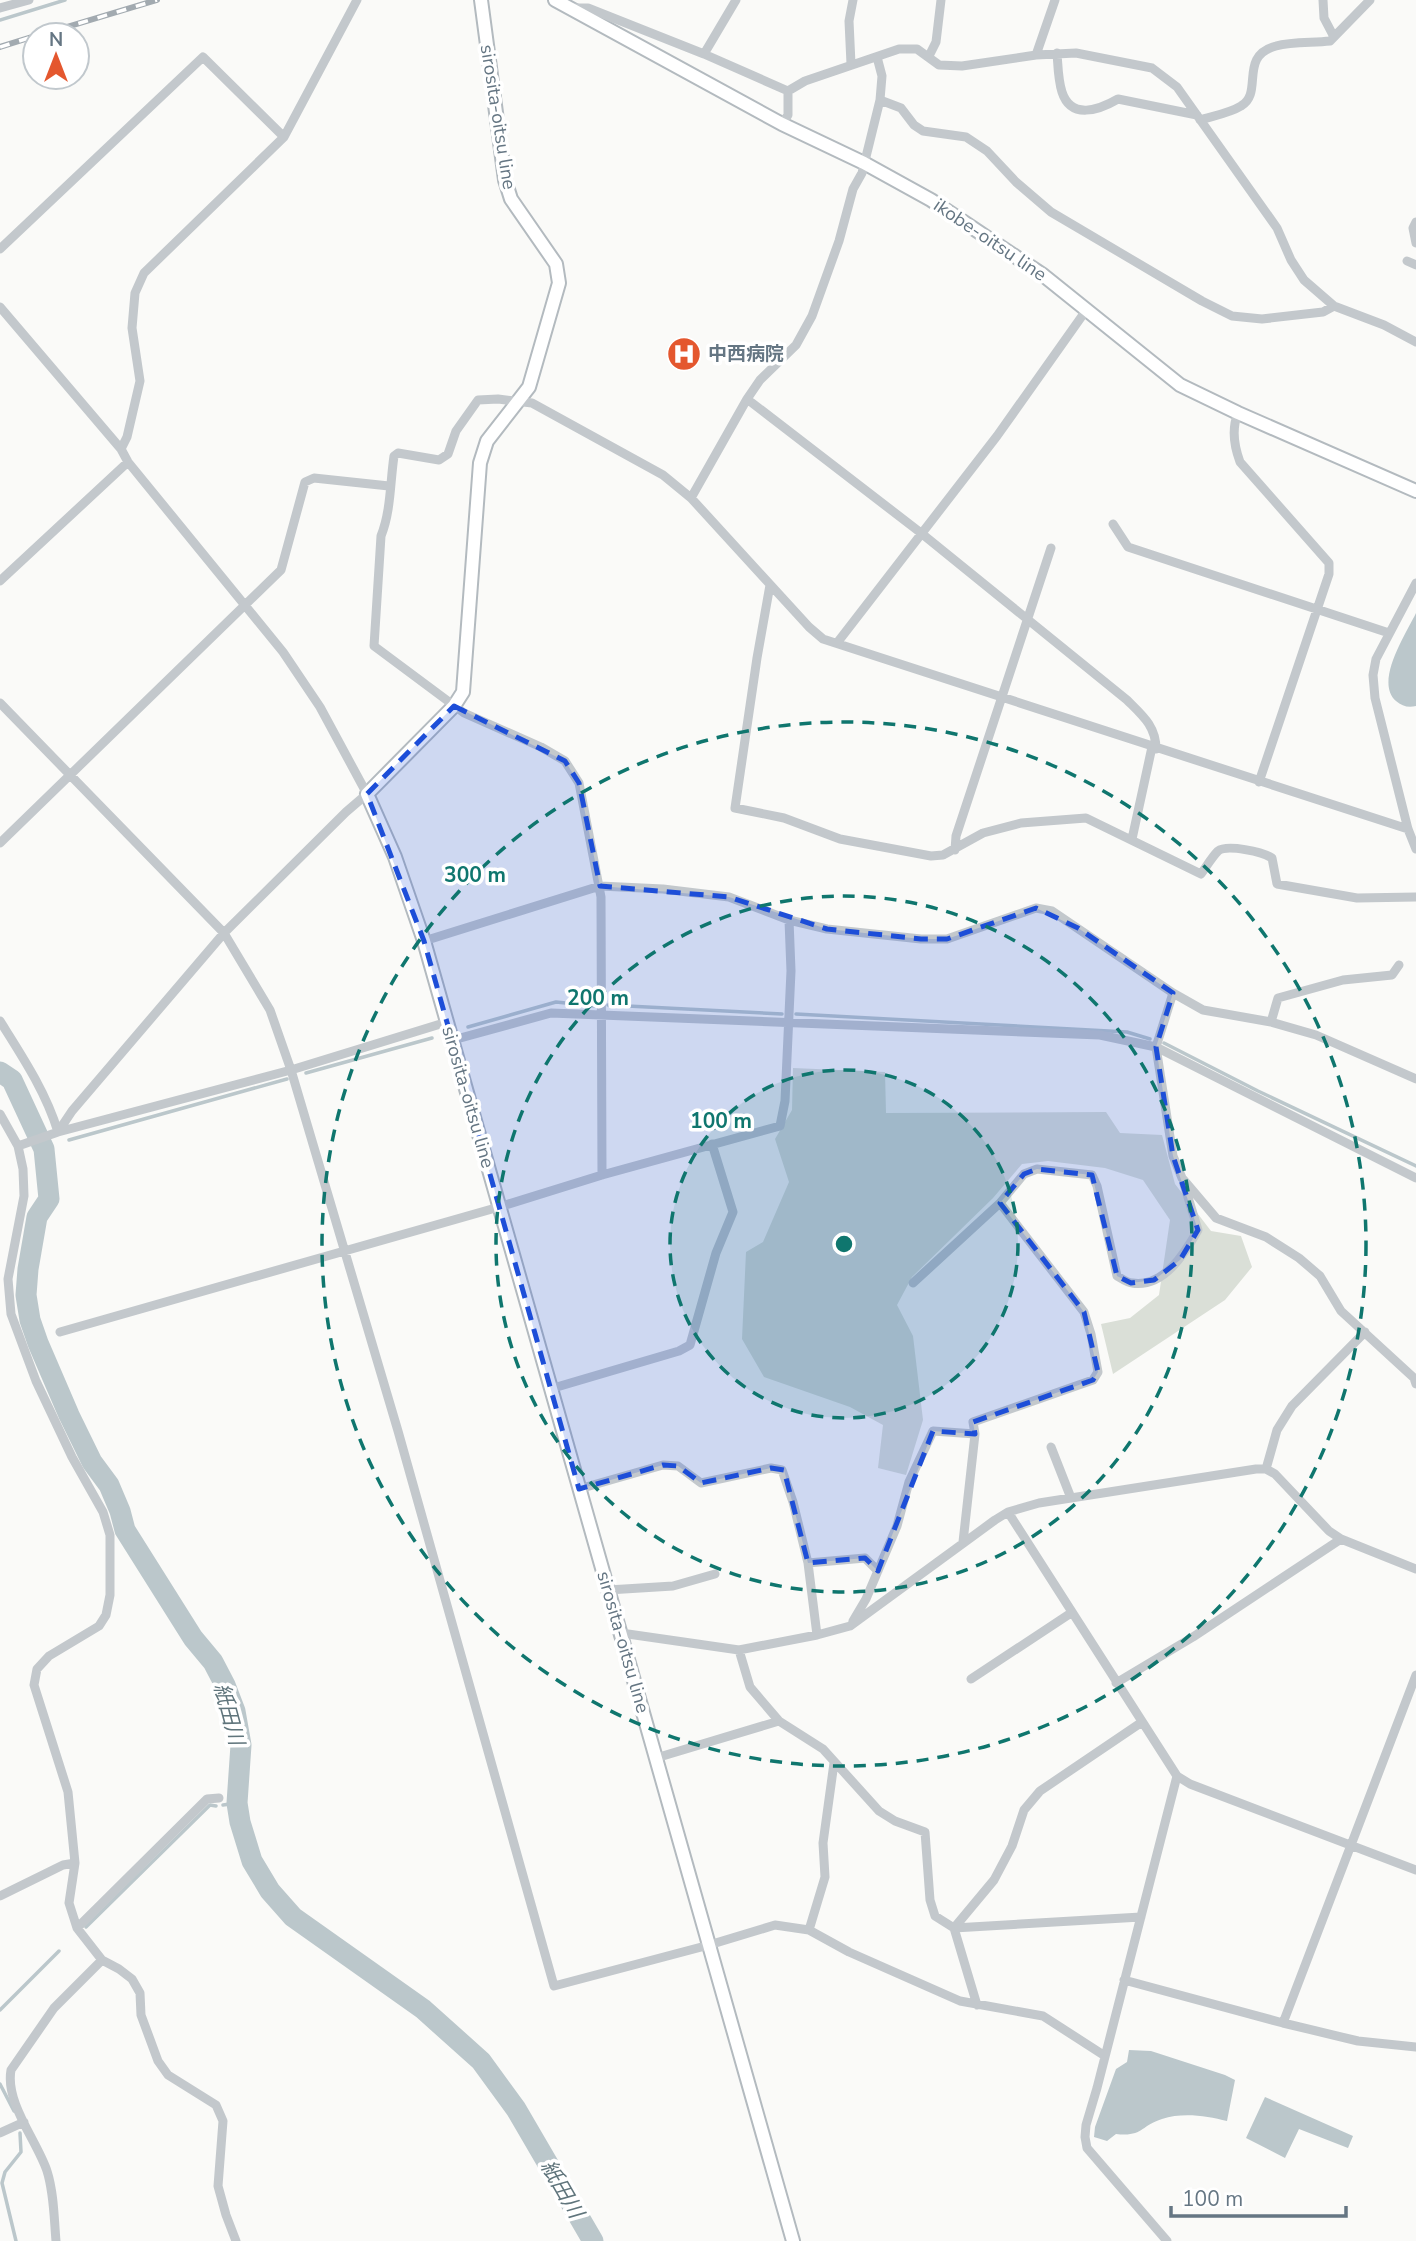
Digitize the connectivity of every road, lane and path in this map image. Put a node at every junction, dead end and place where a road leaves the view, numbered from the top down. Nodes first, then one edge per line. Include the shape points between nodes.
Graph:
1 (29, 0) edge
2 (357, 0) edge
3 (481, 0) edge
4 (555, 0) edge
5 (736, 0) edge
6 (853, 0) edge
7 (941, 0) edge
8 (1055, 0) edge
9 (1324, 0) edge
10 (1370, 0) edge
11 (0, 8) edge
12 (569, 8) junction
13 (1334, 37) junction
14 (1057, 53) junction
15 (704, 54) junction
16 (1036, 55) junction
17 (929, 56) junction
18 (877, 57) junction
19 (851, 64) junction
20 (788, 90) junction
21 (880, 100) junction
22 (1198, 118) junction
23 (782, 124) junction
24 (284, 137) junction
25 (864, 163) junction
26 (1416, 222) edge
27 (1415, 240) edge
28 (0, 249) edge
29 (1334, 306) junction
30 (1087, 309) junction
31 (1, 312) edge
32 (1416, 342) edge
33 (747, 399) junction
34 (519, 402) junction
35 (1238, 413) junction
36 (121, 449) junction
37 (128, 462) junction
38 (389, 486) junction
39 (1416, 491) edge
40 (691, 498) junction
41 (1113, 524) dead end
42 (921, 534) junction
43 (1051, 548) dead end
44 (0, 581) edge
45 (1416, 583) edge
46 (770, 585) junction
47 (245, 606) junction
48 (1317, 610) junction
49 (1028, 620) junction
50 (1389, 633) junction
51 (837, 643) junction
52 (1002, 698) junction
53 (0, 703) edge
54 (454, 706) junction
55 (1154, 748) junction
56 (69, 776) junction
57 (1259, 782) junction
58 (367, 794) junction
59 (1408, 830) junction
60 (1132, 839) junction
61 (0, 843) edge
62 (1416, 849) edge
63 (955, 850) junction
64 (600, 886) junction
65 (1416, 897) edge
66 (789, 920) junction
67 (224, 933) junction
68 (424, 940) junction
69 (1399, 965) dead end
70 (1173, 993) junction
71 (601, 1014) junction
72 (0, 1021) edge
73 (787, 1021) junction
74 (447, 1022) junction
75 (1271, 1023) junction
76 (453, 1040) junction
77 (1156, 1047) junction
78 (292, 1070) junction
79 (1416, 1079) edge
80 (0, 1114) edge
81 (53, 1133) junction
82 (712, 1144) junction
83 (18, 1146) junction
84 (601, 1175) junction
85 (1182, 1178) junction
86 (1416, 1178) edge
87 (1000, 1203) junction
88 (499, 1207) junction
89 (345, 1250) junction
90 (913, 1283) dead end
91 (60, 1332) dead end
92 (1365, 1332) junction
93 (1416, 1384) edge
94 (550, 1388) junction
95 (975, 1434) junction
96 (1051, 1447) dead end
97 (1266, 1469) junction
98 (579, 1489) junction
99 (1070, 1498) junction
100 (1008, 1512) junction
101 (1340, 1539) junction
102 (963, 1542) junction
103 (807, 1563) junction
104 (1416, 1569) edge
105 (878, 1571) junction
106 (715, 1574) dead end
107 (608, 1590) junction
108 (1071, 1613) junction
109 (850, 1626) junction
110 (621, 1633) junction
111 (817, 1635) junction
112 (739, 1650) junction
113 (1416, 1675) edge
114 (971, 1679) dead end
115 (1116, 1683) junction
116 (779, 1721) junction
117 (1142, 1722) junction
118 (656, 1758) junction
119 (834, 1763) junction
120 (1177, 1776) junction
121 (219, 1798) dead end
122 (1350, 1845) junction
123 (75, 1863) junction
124 (1416, 1870) edge
125 (0, 1896) edge
126 (1141, 1916) junction
127 (76, 1928) junction
128 (954, 1928) junction
129 (809, 1930) junction
130 (709, 1945) junction
131 (102, 1960) junction
132 (1124, 1980) junction
133 (977, 2005) junction
134 (1283, 2023) junction
135 (1416, 2047) edge
136 (1105, 2056) junction
137 (23, 2122) junction
138 (0, 2133) edge
139 (56, 2241) edge
140 (236, 2241) edge
141 (793, 2241) edge
142 (1167, 2241) edge

1 - 11 street
2 - 24 street
3 - 34 main road, sirosita-oitsu line via 505,180 511,200 556,264 559,283 529,387
4 - 12 main road, ikobe-oitsu line
5 - 15 street
6 - 19 street
7 - 17 street via 936,42
8 - 16 street
9 - 13 street via 1324,18
10 - 13 street
12 - 15 street via 588,8
12 - 23 main road, ikobe-oitsu line
13 - 22 street via 1276,46 1261,53 1253,67 1251,96 1242,106
14 - 16 street
14 - 22 street via 1152,68 1177,87
14 - 22 street via 1062,94 1072,106 1089,112 1118,99
15 - 20 street
16 - 17 street via 962,66 939,65
17 - 18 street via 917,49 899,49
18 - 19 street
18 - 21 street via 882,76
19 - 20 street
20 - 23 street via 788,115
21 - 25 street
21 - 29 street via 901,108 923,131 965,137 987,151 1051,212 1232,316 1262,319 1324,313
22 - 29 street via 1277,228 1304,280
23 - 25 main road, ikobe-oitsu line
24 - 28 street via 203,57
24 - 36 street via 144,273 135,293 132,328 139,381
25 - 30 main road, ikobe-oitsu line via 931,200
25 - 33 street via 812,316 796,345
26 - 27 street
29 - 32 street
30 - 35 main road, ikobe-oitsu line via 1180,384
30 - 42 street
31 - 36 street
33 - 40 street
33 - 42 street
34 - 38 street via 478,400 456,431 448,454 439,460 394,456
34 - 40 street via 532,403 663,475
34 - 54 main road, sirosita-oitsu line via 487,441 480,463 463,692
35 - 39 main road, ikobe-oitsu line
35 - 48 street via 1234,447 1240,462 1329,564
36 - 37 street
37 - 44 street
37 - 47 street
38 - 47 street via 314,478 305,482 281,570
38 - 54 street via 374,646
40 - 46 street
41 - 48 street via 1128,547
42 - 49 street
42 - 51 street
43 - 49 street
45 - 50 street
46 - 51 street via 809,627
46 - 63 street via 735,808 784,818 840,839 931,856
47 - 56 street
47 - 58 street via 320,707
48 - 50 street
48 - 57 street
49 - 52 street
49 - 55 street via 1128,700 1149,722 1156,736
50 - 59 street via 1376,659 1375,698
51 - 52 street
52 - 55 street
52 - 63 street
53 - 56 street
54 - 58 main road, sirosita-oitsu line
54 - 64 street via 565,761 579,783
55 - 57 street
55 - 60 street
56 - 61 street
56 - 67 street
57 - 59 street
58 - 67 street
58 - 68 main road, sirosita-oitsu line
59 - 62 street
60 - 63 street via 1086,818 1021,823 983,832
60 - 65 street via 1201,874 1219,850 1226,848 1265,853 1272,858 1278,884 1357,898
64 - 66 street via 729,897
64 - 68 street
64 - 71 street
66 - 70 street via 827,929 947,939 1036,908 1052,911
66 - 73 street
67 - 78 street via 270,1010
67 - 81 street
68 - 74 main road, sirosita-oitsu line
69 - 75 street via 1392,975 1343,980 1278,998
70 - 75 street via 1203,1010
70 - 77 street
71 - 73 street
71 - 76 street via 551,1013
71 - 84 street
72 - 81 street via 52,1114
73 - 77 street via 1100,1035
73 - 82 street via 780,1126
74 - 76 main road, sirosita-oitsu line
74 - 78 street
75 - 79 street via 1316,1035
76 - 88 main road, sirosita-oitsu line
77 - 85 street via 1173,1156
77 - 86 street
78 - 81 street
78 - 89 street
80 - 83 street
81 - 83 street
82 - 84 street
82 - 94 street via 733,1212 716,1253 690,1345
83 - 123 street via 24,1196 8,1279 11,1314 36,1381 103,1512 110,1535 106,1615 99,1626 49,1656 37,1670 34,1685 68,1791
84 - 88 street
85 - 87 street via 1198,1230 1180,1260 1154,1280 1132,1283 1117,1276 1092,1175 1037,1169 1024,1174
85 - 92 street via 1216,1218 1266,1237 1299,1258 1320,1276 1341,1311
87 - 90 street
87 - 95 street via 1084,1312 1098,1372 1094,1380 973,1422
88 - 89 street
88 - 94 main road, sirosita-oitsu line
89 - 91 street
89 - 130 street via 554,1986
92 - 93 street
92 - 97 street via 1292,1406 1278,1430
94 - 98 main road, sirosita-oitsu line
95 - 102 street
95 - 105 street via 933,1432 909,1482
96 - 99 street
97 - 99 street
97 - 101 street
98 - 103 street via 663,1465 678,1466 701,1483 771,1468 782,1470
98 - 107 main road, sirosita-oitsu line
99 - 100 street
100 - 102 street
100 - 108 street
101 - 104 street
101 - 115 street
102 - 109 street
103 - 105 street via 865,1558
103 - 111 street
105 - 109 street
106 - 107 street via 673,1586
107 - 110 main road, sirosita-oitsu line
108 - 114 street
108 - 115 street
109 - 111 street
110 - 112 street
110 - 118 main road, sirosita-oitsu line
111 - 112 street
112 - 116 street via 750,1687
113 - 122 street
115 - 117 street
116 - 118 street
116 - 119 street via 823,1749
117 - 120 street
117 - 128 street via 1040,1791 1024,1810 994,1880
118 - 130 main road, sirosita-oitsu line
119 - 128 street via 879,1811 925,1832 930,1900 935,1916
119 - 129 street via 824,1843 825,1877
120 - 122 street
120 - 126 street
121 - 127 street via 207,1800
122 - 124 street
122 - 134 street
123 - 125 street
123 - 127 street via 69,1903
126 - 128 street
126 - 132 street
127 - 131 street
128 - 133 street
129 - 130 street via 775,1925
129 - 133 street
130 - 141 main road, sirosita-oitsu line
131 - 137 street via 54,2008 11,2070 9,2080
131 - 140 street via 132,1979 158,2061 168,2074 216,2105 223,2121 218,2186
132 - 134 street
132 - 136 street
133 - 136 street via 1043,2016
134 - 135 street
136 - 142 street via 1086,2125 1087,2148
137 - 138 street
137 - 139 street via 51,2187

